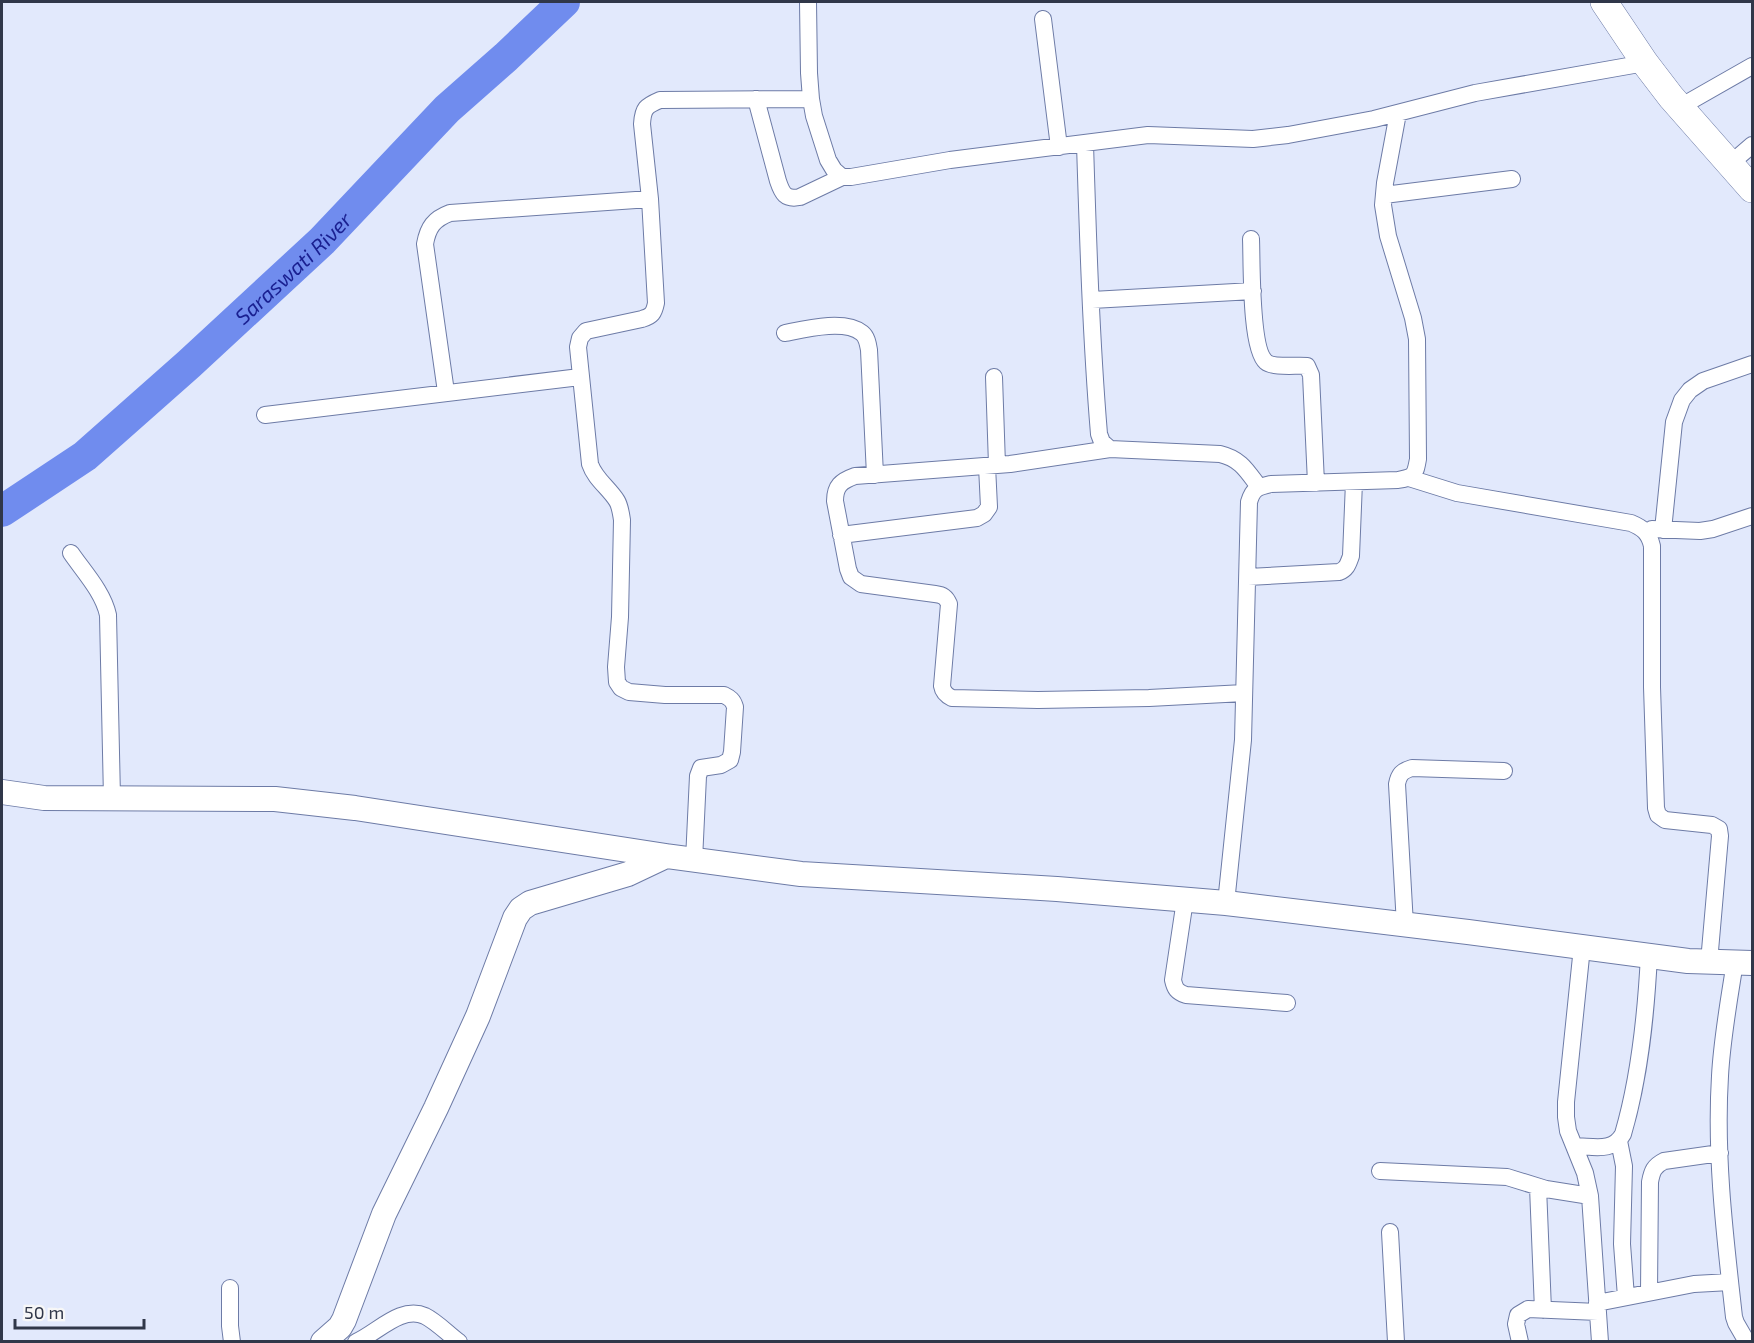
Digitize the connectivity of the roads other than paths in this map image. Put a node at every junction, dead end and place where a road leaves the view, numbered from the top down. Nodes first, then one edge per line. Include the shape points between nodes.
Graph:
1 (808, 2) edge
2 (1604, 2) edge
3 (1043, 19) dead end
4 (1645, 63) junction
5 (1752, 66) edge
6 (756, 99) junction
7 (811, 99) junction
8 (1680, 107) junction
9 (1398, 113) junction
10 (1085, 144) junction
11 (1752, 146) edge
12 (1059, 147) junction
13 (1730, 164) junction
14 (842, 177) junction
15 (1512, 179) dead end
16 (1752, 189) edge
17 (1384, 195) junction
18 (650, 199) junction
19 (1251, 239) dead end
20 (1252, 291) junction
21 (1092, 300) junction
22 (785, 333) dead end
23 (1752, 364) edge
24 (580, 377) junction
25 (994, 378) dead end
26 (446, 392) junction
27 (265, 415) dead end
28 (1110, 449) junction
29 (992, 466) junction
30 (875, 475) junction
31 (1409, 478) junction
32 (1354, 482) junction
33 (1316, 483) junction
34 (1259, 487) junction
35 (1752, 516) edge
36 (1642, 528) junction
37 (1663, 530) junction
38 (841, 535) junction
39 (71, 553) dead end
40 (1248, 577) junction
41 (1244, 693) junction
42 (1504, 771) dead end
43 (2, 792) edge
44 (112, 798) junction
45 (666, 856) junction
46 (694, 860) junction
47 (1185, 900) junction
48 (1226, 903) junction
49 (1405, 924) junction
50 (1582, 947) junction
51 (1649, 956) junction
52 (1709, 962) junction
53 (1744, 962) edge
54 (1287, 1003) dead end
55 (1619, 1141) junction
56 (1574, 1146) junction
57 (1719, 1153) junction
58 (1380, 1171) dead end
59 (1538, 1187) junction
60 (1590, 1196) junction
61 (1390, 1232) dead end
62 (1730, 1282) junction
63 (230, 1288) dead end
64 (1648, 1292) junction
65 (1626, 1297) junction
66 (1598, 1307) junction
67 (1543, 1310) junction
68 (232, 1341) edge
69 (327, 1341) edge
70 (356, 1341) edge
71 (459, 1341) edge
72 (1396, 1341) edge
73 (1520, 1341) edge
74 (1600, 1341) edge
75 (1747, 1341) edge

1 - 7 street
2 - 4 main road
3 - 12 street
4 - 8 main road
4 - 9 street via 1475,93
5 - 8 street
6 - 7 street
6 - 14 street via 786,197 800,197
6 - 18 street via 660,100 648,105 642,124
7 - 14 street via 828,160
8 - 13 main road
9 - 10 street via 1253,139 1148,135
9 - 17 street
10 - 12 street
10 - 21 street
11 - 13 street
12 - 14 street
13 - 16 main road
15 - 17 street
17 - 31 street via 1388,236 1416,339 1418,459 1414,475
18 - 24 street via 654,312 642,319 586,331 578,347
18 - 26 street via 450,213 433,222 425,244
19 - 20 street
20 - 21 street
20 - 33 street via 1254,322 1263,358 1272,365 1310,369
21 - 28 street via 1099,434
22 - 30 street via 813,327 844,327 861,332 867,339
23 - 37 street via 1703,381 1682,400 1674,422
24 - 26 street
24 - 46 street via 592,471 617,500 622,520 617,682 629,692 724,695 735,707 730,760 701,768 698,776
25 - 29 street
26 - 27 street
28 - 29 street
28 - 34 street via 1229,456 1240,462
29 - 30 street
29 - 38 street via 989,507 977,518
30 - 38 street via 855,476 839,484 835,501
31 - 32 street
31 - 36 street via 1457,493
32 - 33 street
32 - 40 street via 1351,556 1343,570
33 - 34 street
34 - 40 street via 1252,492 1249,502
35 - 37 street via 1713,529
36 - 37 street
36 - 52 street via 1650,536 1652,546 1656,808 1665,820 1719,829
38 - 41 street via 848,569 856,582 947,598 942,686 952,698 1038,700
39 - 44 street via 108,615
40 - 41 street
41 - 48 street via 1243,740
42 - 49 street via 1412,768 1398,776
43 - 44 street via 44,798
44 - 45 street via 275,799
45 - 46 street
45 - 69 street via 620,877 521,909 478,1016 384,1214 345,1320
46 - 47 street via 801,874
47 - 48 street
47 - 54 street via 1174,970 1179,993
48 - 49 street
49 - 50 street
50 - 51 street
50 - 56 street via 1566,1102
51 - 52 street
51 - 55 street via 1638,1061 1627,1122
52 - 53 street
53 - 57 street via 1720,1070
55 - 56 street via 1613,1146
55 - 65 street via 1624,1166 1622,1244
56 - 60 street
57 - 62 street
57 - 64 street via 1656,1165 1650,1182
58 - 59 street via 1507,1177
59 - 60 street
59 - 67 street
60 - 66 street
61 - 72 street
62 - 64 street
62 - 75 street via 1736,1323
63 - 68 street
64 - 65 street
65 - 66 street
66 - 67 street
66 - 74 street
67 - 73 street via 1528,1309 1518,1314
70 - 71 street via 400,1316 418,1313

